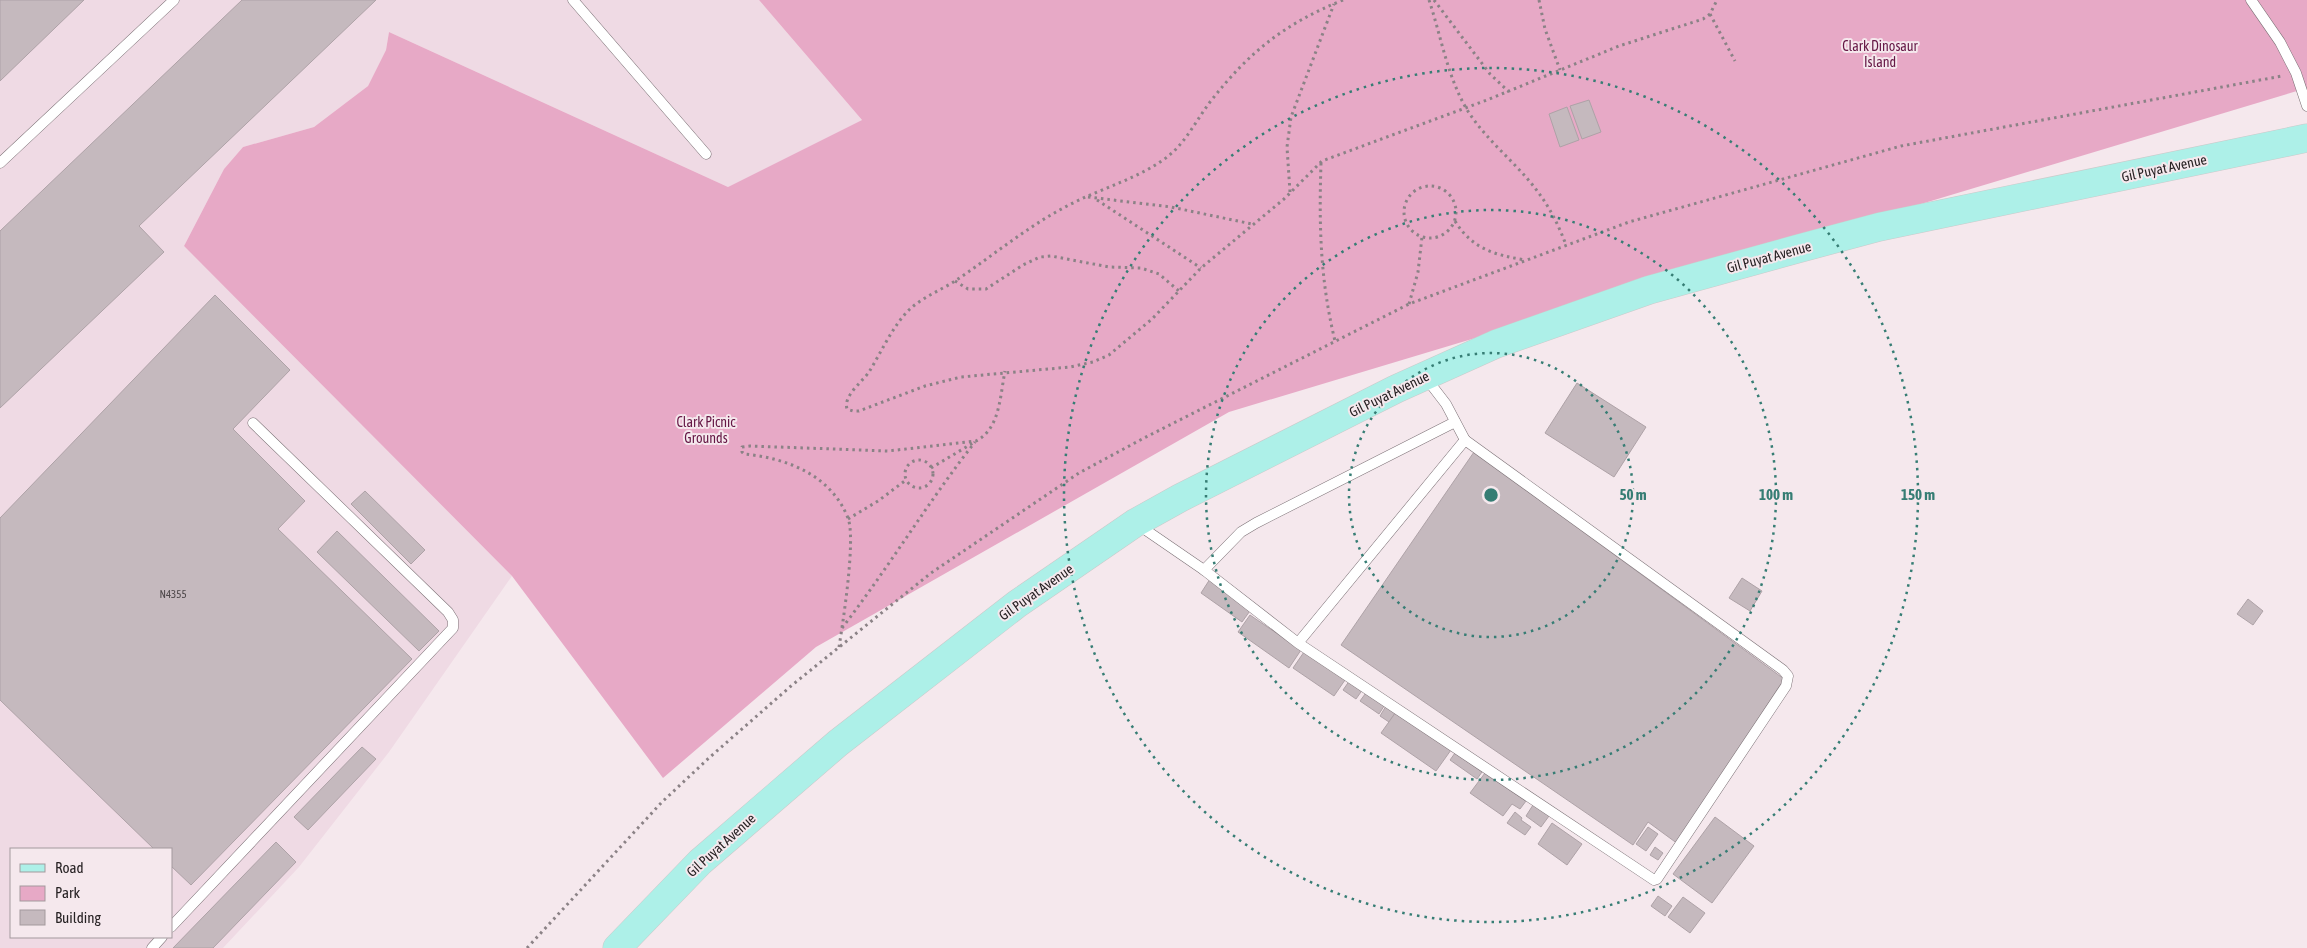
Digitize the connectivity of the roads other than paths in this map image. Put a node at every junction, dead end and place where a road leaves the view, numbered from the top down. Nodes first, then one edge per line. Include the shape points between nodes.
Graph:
1 (174, 0) edge
2 (573, 0) edge
3 (2252, 0) edge
4 (2307, 106) edge
5 (2307, 138) edge
6 (706, 154) dead end
7 (0, 163) edge
8 (1424, 376) junction
9 (1455, 422) junction
10 (253, 423) dead end
11 (1465, 440) junction
12 (1136, 523) junction
13 (1204, 570) junction
14 (1298, 643) junction
15 (172, 926) edge
16 (161, 938) edge
17 (152, 948) edge
18 (617, 948) edge

1 - 7 lane
2 - 6 lane
3 - 4 lane via 2280,42 2296,73
5 - 8 main road, Gil Puyat Avenue via 1879,227 1797,249 1648,290 1496,344
8 - 9 lane via 1446,404
8 - 12 main road, Gil Puyat Avenue
9 - 11 lane
9 - 13 lane via 1256,523 1241,532
10 - 15 lane via 448,612 453,628
11 - 14 lane
11 - 14 lane via 1788,676 1786,686 1657,879 1650,878
12 - 13 lane
12 - 18 main road, Gil Puyat Avenue via 1017,604 838,743 700,862
13 - 14 lane
16 - 17 lane

